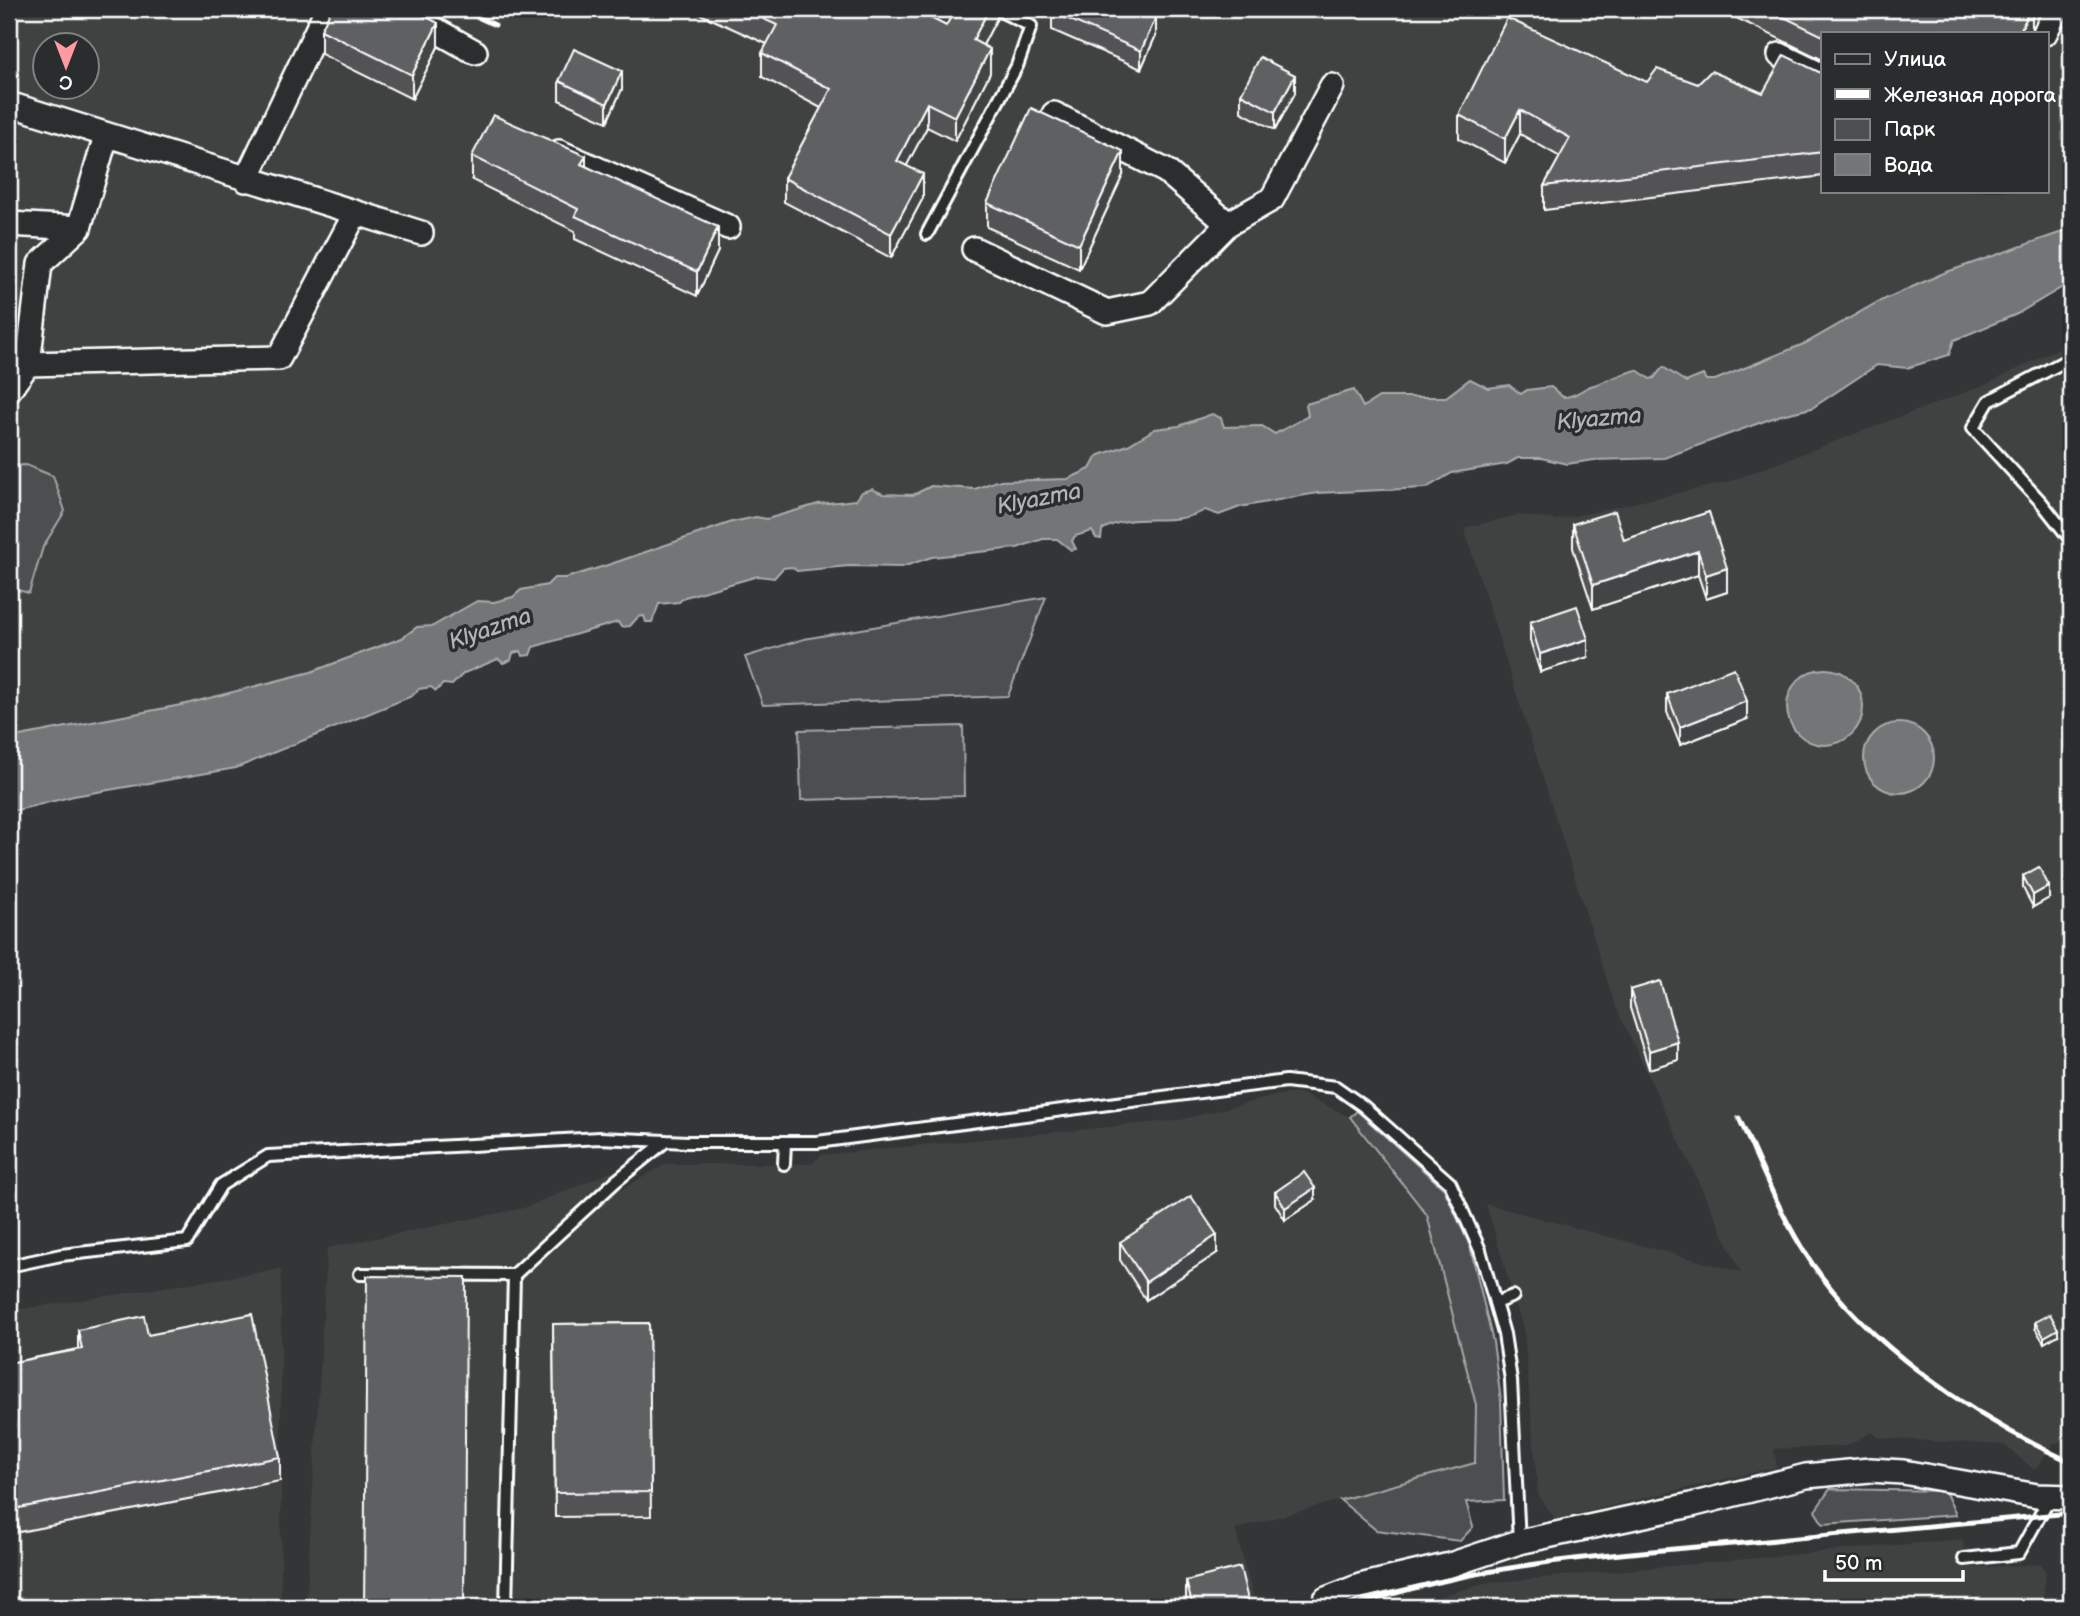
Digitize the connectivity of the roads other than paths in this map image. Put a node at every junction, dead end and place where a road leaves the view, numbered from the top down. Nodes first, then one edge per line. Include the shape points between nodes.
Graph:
1 (327, 9) edge
2 (398, 9) edge
3 (996, 9) edge
4 (2057, 9) edge
5 (2046, 32) edge
6 (475, 52) dead end
7 (1780, 55) dead end
8 (1821, 75) edge
9 (1332, 86) dead end
10 (9, 104) edge
11 (1054, 114) dead end
12 (106, 136) junction
13 (536, 142) edge
14 (246, 180) junction
15 (355, 214) junction
16 (1228, 224) junction
17 (9, 225) edge
18 (728, 227) dead end
19 (79, 228) junction
20 (421, 233) dead end
21 (927, 234) dead end
22 (974, 249) dead end
23 (2071, 358) edge
24 (28, 364) junction
25 (9, 390) edge
26 (2071, 540) edge
27 (666, 1141) junction
28 (785, 1142) junction
29 (784, 1164) dead end
30 (9, 1266) edge
31 (360, 1274) dead end
32 (514, 1275) junction
33 (1513, 1296) dead end
34 (1495, 1303) junction
35 (2060, 1497) edge
36 (1519, 1542) junction
37 (2019, 1553) junction
38 (1964, 1559) dead end
39 (2021, 1566) dead end
40 (506, 1607) edge
41 (1321, 1607) edge

1 - 14 street
2 - 6 street
3 - 21 lane via 1031,26 1017,66
4 - 5 street
7 - 8 street
9 - 16 street via 1272,199
10 - 12 street
11 - 16 street via 1166,171
12 - 14 street
12 - 19 street
13 - 18 street
14 - 15 street
15 - 20 street
15 - 24 street via 279,358
16 - 22 street via 1150,303 1107,312
17 - 19 street
19 - 24 street via 40,264
23 - 26 lane via 1989,401 1973,428
24 - 25 street
27 - 28 lane
27 - 30 lane via 600,1138 268,1156 221,1185 187,1241 61,1255
27 - 32 lane
28 - 29 lane
28 - 34 lane via 817,1142 1286,1081 1336,1087 1450,1183 1479,1250
31 - 32 lane
32 - 40 lane
33 - 34 lane
34 - 36 lane via 1511,1380
35 - 36 street via 1903,1472 1841,1472 1806,1476
35 - 37 lane
36 - 41 street via 1450,1565 1360,1586 1326,1599
37 - 38 lane
37 - 39 lane

